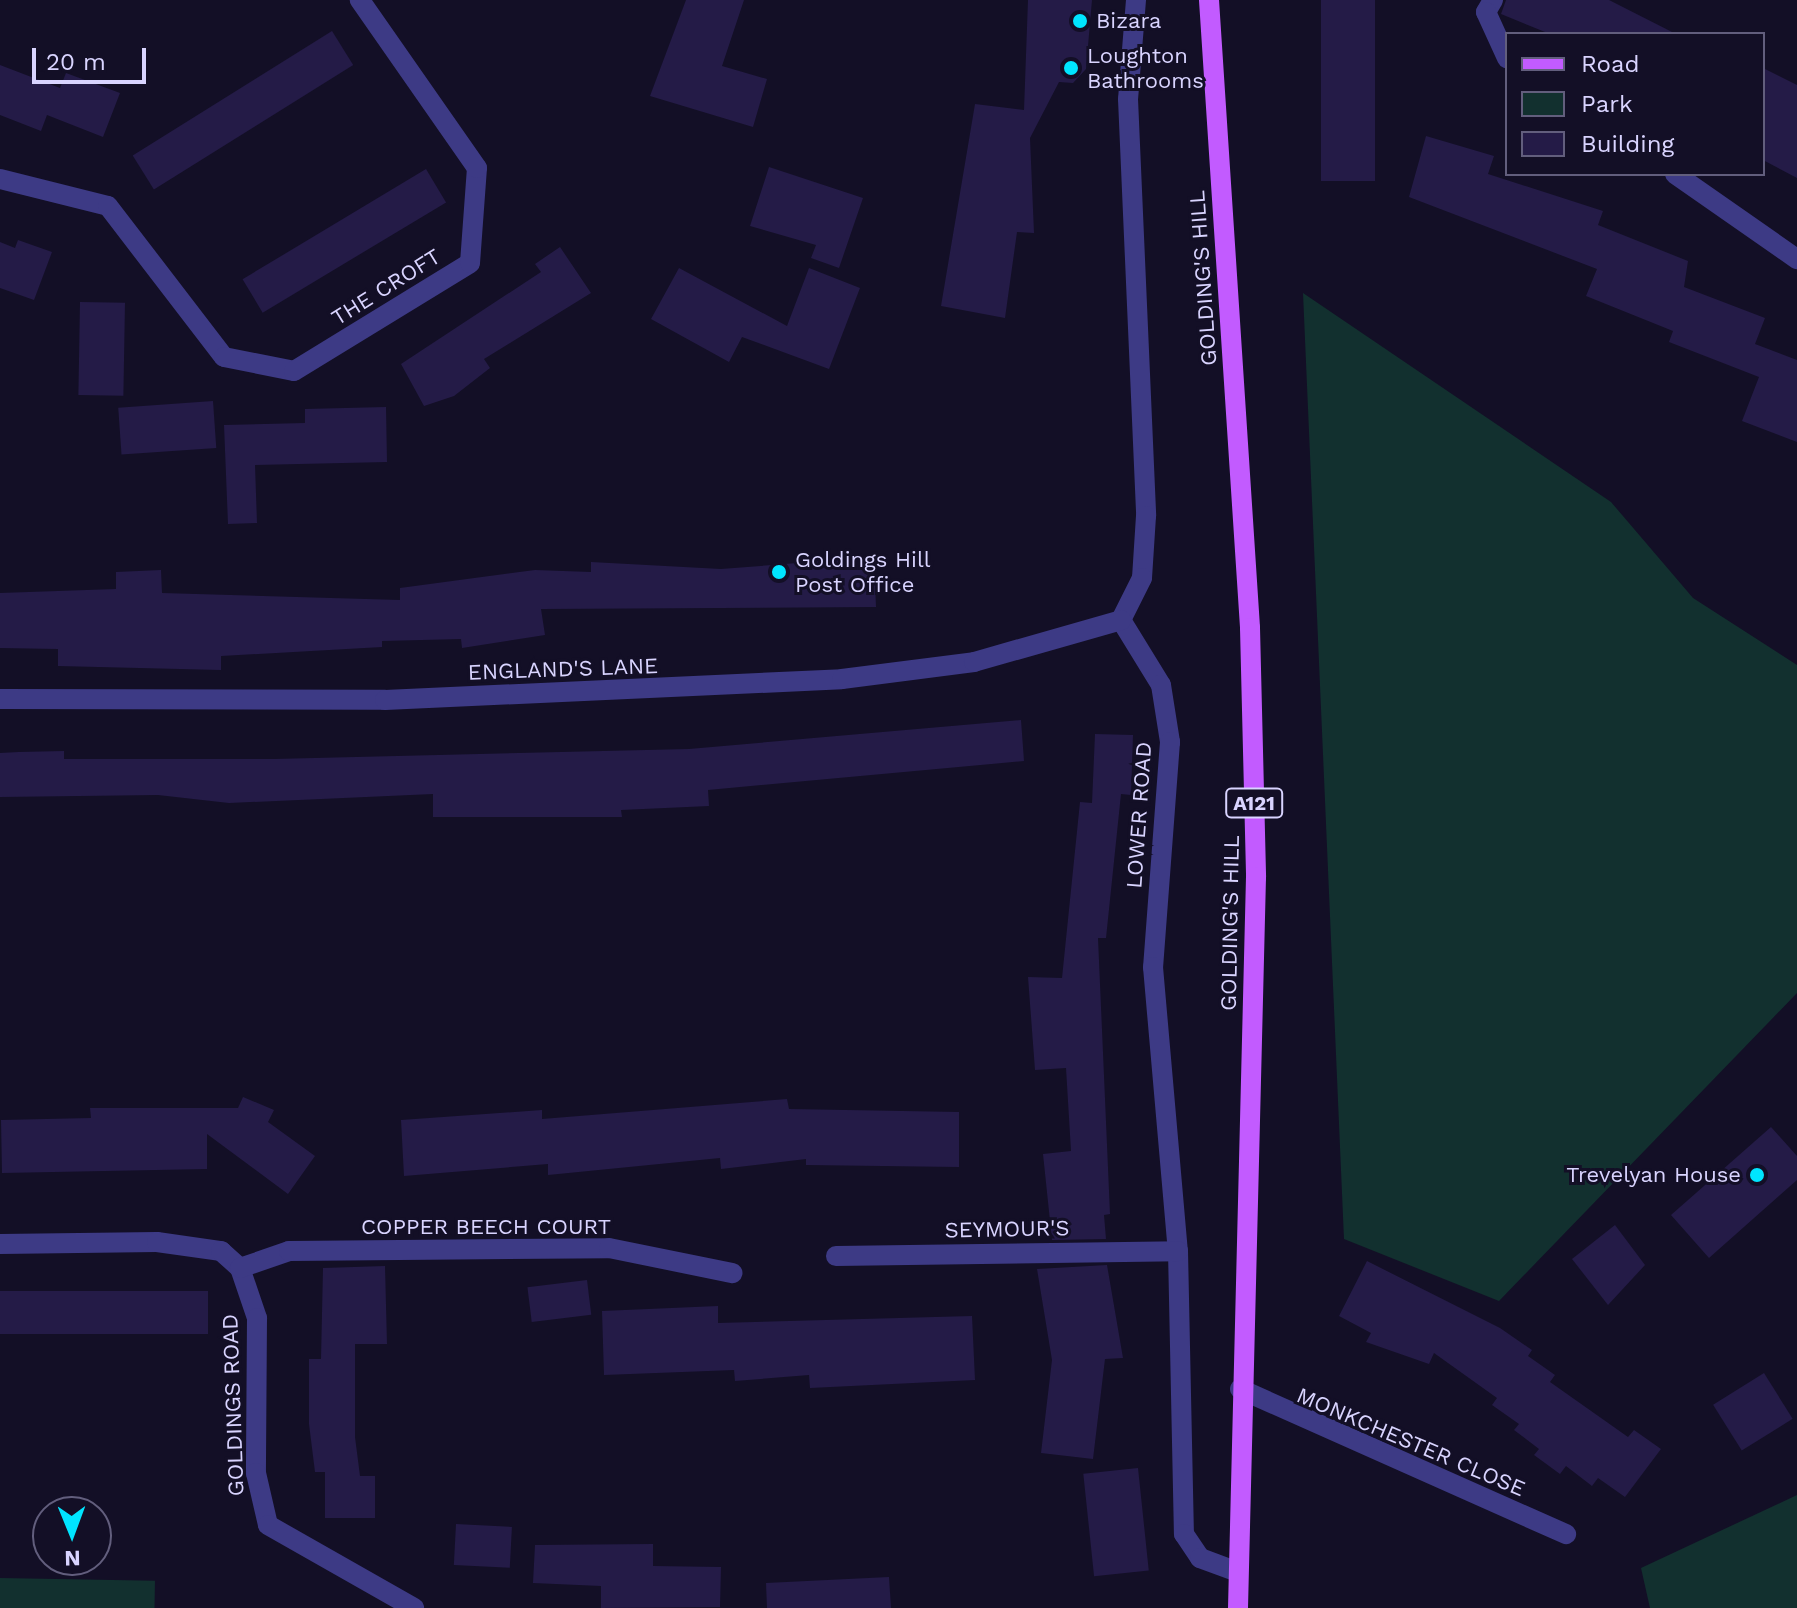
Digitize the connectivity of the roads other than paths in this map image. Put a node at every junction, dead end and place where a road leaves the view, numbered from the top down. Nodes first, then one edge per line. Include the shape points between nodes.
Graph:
1 (360, 0) edge
2 (1136, 0) edge
3 (1209, 0) edge
4 (1493, 0) edge
5 (1505, 54) edge
6 (1678, 176) edge
7 (0, 179) edge
8 (1797, 259) edge
9 (1121, 620) junction
10 (0, 699) edge
11 (0, 1244) edge
12 (1178, 1251) junction
13 (836, 1256) dead end
14 (240, 1268) junction
15 (732, 1273) dead end
16 (1240, 1389) junction
17 (1566, 1534) dead end
18 (1238, 1572) junction
19 (414, 1608) edge
20 (1238, 1608) edge

1 - 7 street, THE CROFT via 477,168 470,263 294,371 224,357 108,206
2 - 9 street via 1128,99 1146,516 1142,578
3 - 16 main road, GOLDING'S HILL / A121 via 1249,612 1256,877
4 - 5 street via 1486,12
6 - 8 street
9 - 10 street, ENGLAND'S LANE via 974,662 842,679 385,700
9 - 12 street, LOWER ROAD via 1161,685 1170,742 1153,967
11 - 14 street via 195,1244 221,1251
12 - 13 street, SEYMOUR'S
12 - 18 street, LOWER ROAD via 1184,1534 1200,1558
14 - 15 street, COPPER BEECH COURT via 289,1251 609,1248
14 - 19 street, GOLDINGS ROAD via 257,1318 256,1473 268,1525
16 - 17 street, MONKCHESTER CLOSE
16 - 18 main road, GOLDING'S HILL / A121
18 - 20 main road, GOLDING'S HILL / A121

